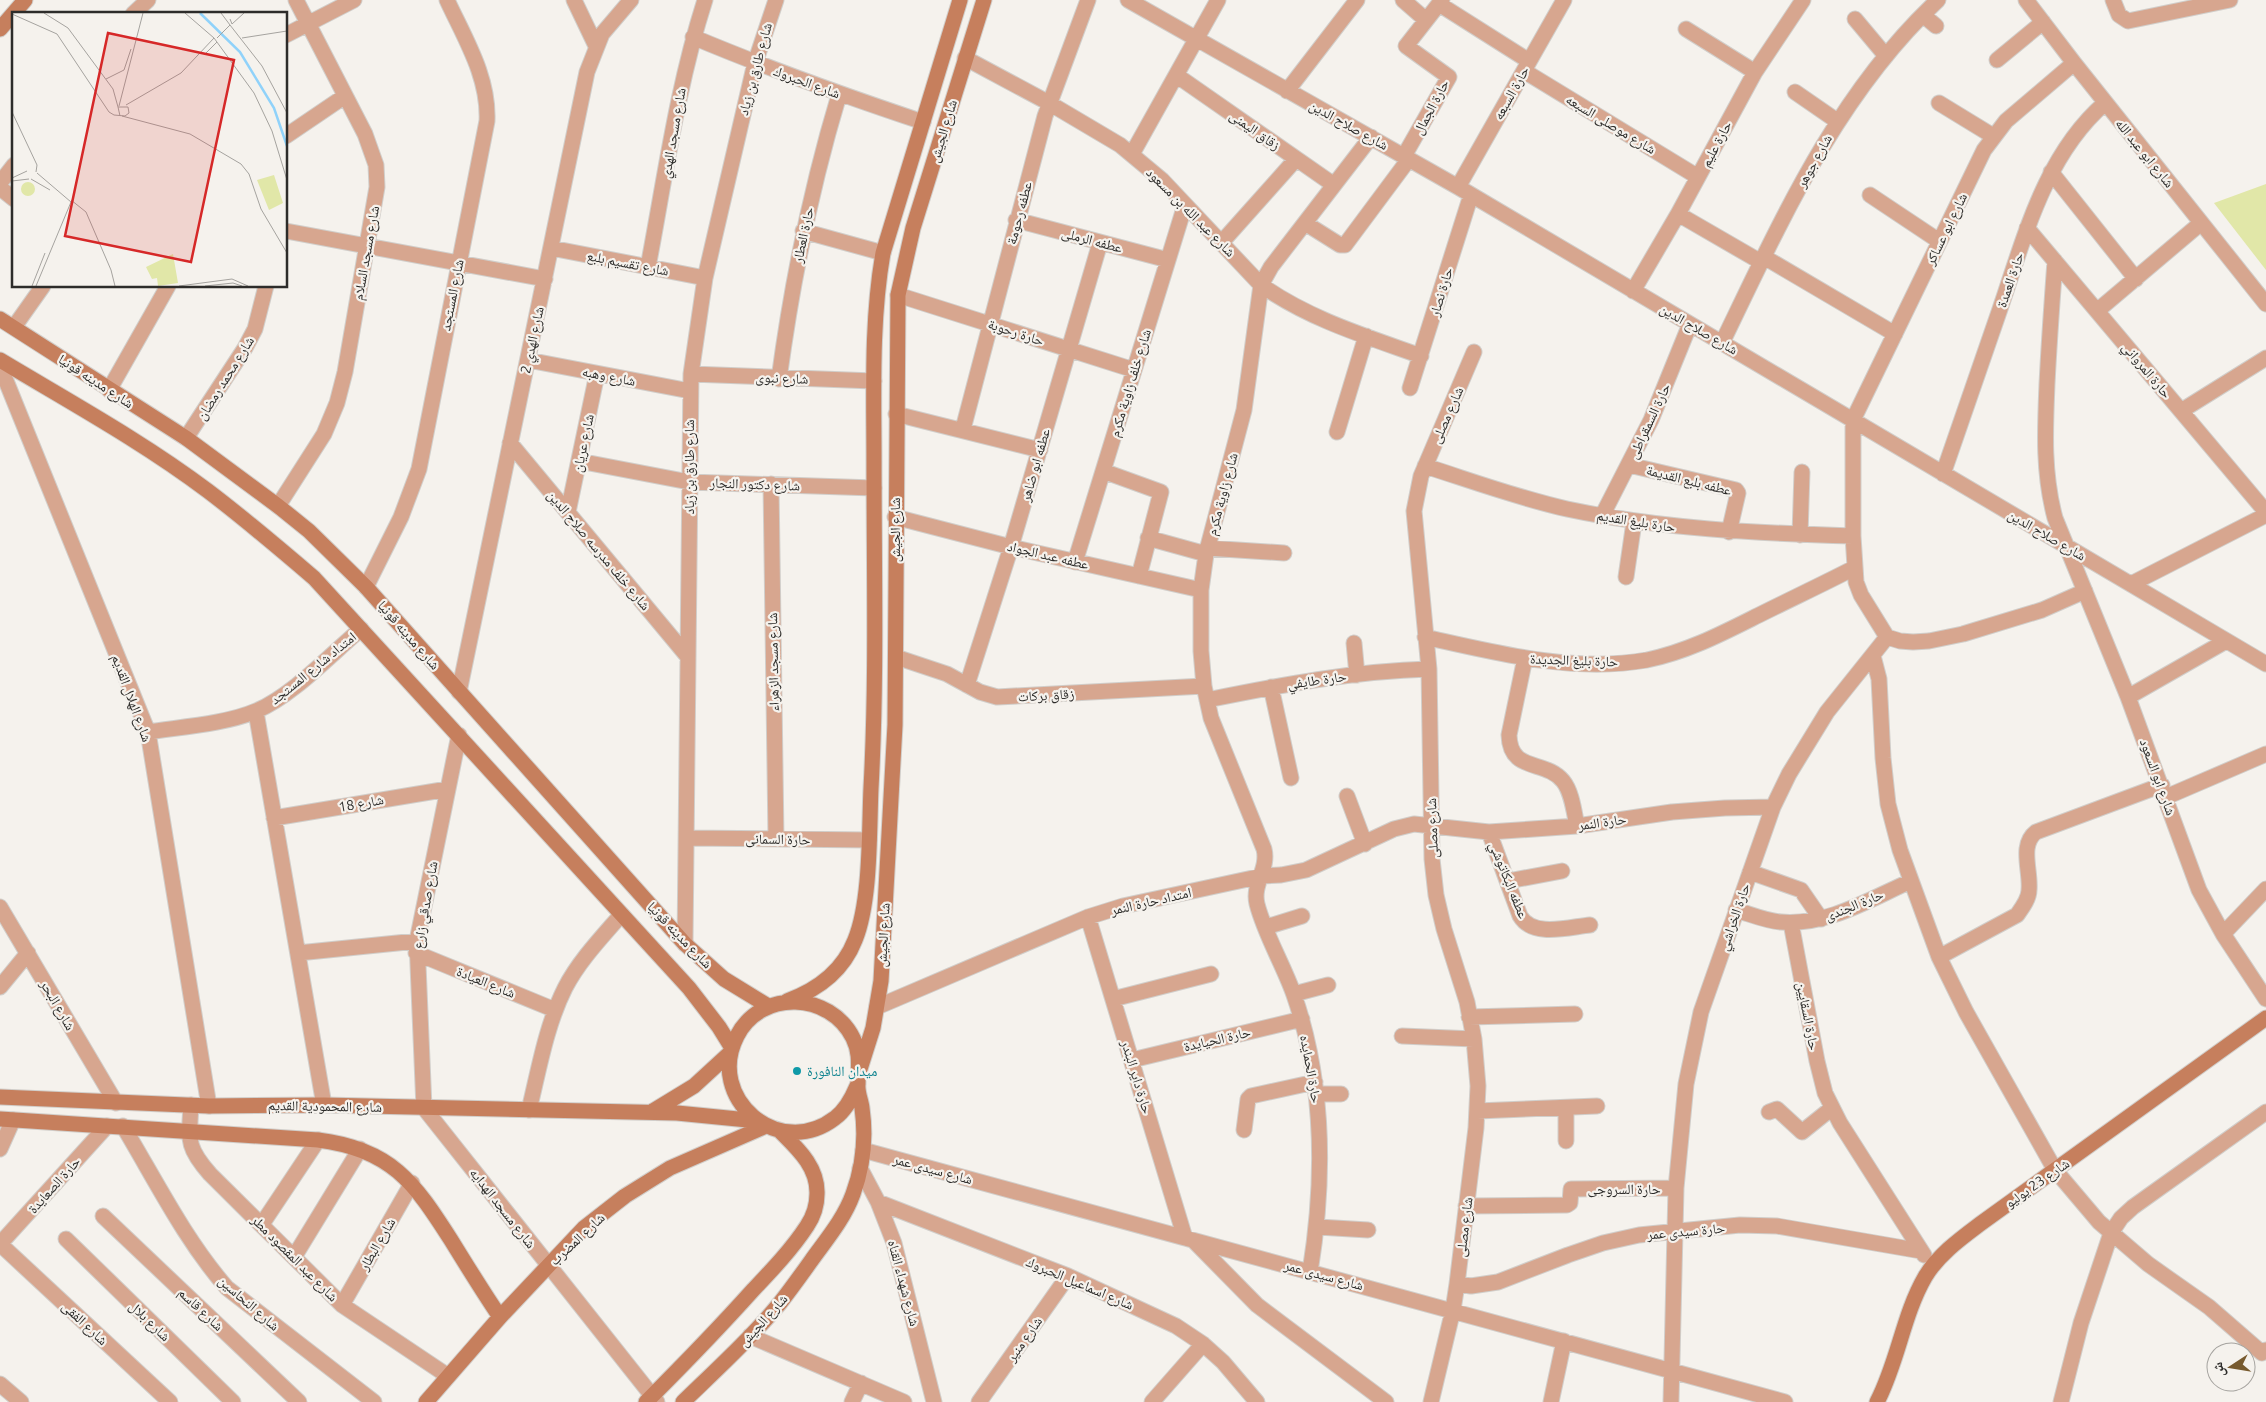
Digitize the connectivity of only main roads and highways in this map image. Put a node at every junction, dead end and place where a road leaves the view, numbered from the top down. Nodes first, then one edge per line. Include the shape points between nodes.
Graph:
1 (25, 0) edge
2 (960, 0) edge
3 (984, 0) edge
4 (15, 12) edge
5 (12, 15) edge
6 (0, 29) edge
7 (0, 319) edge
8 (0, 360) edge
9 (875, 578) junction
10 (896, 580) junction
11 (787, 1001) junction
12 (768, 1006) junction
13 (2266, 1018) edge
14 (731, 1050) junction
15 (860, 1069) junction
16 (857, 1086) junction
17 (0, 1097) edge
18 (650, 1112) junction
19 (7, 1120) edge
20 (768, 1126) junction
21 (500, 1317) junction
22 (651, 1400) edge
23 (426, 1402) edge
24 (683, 1402) edge
25 (1877, 1402) edge

1 - 4 main road
2 - 9 main road, شارع الجيش via 883,253 877,300 874,381
3 - 10 main road, شارع الجيش via 913,228 898,295
5 - 6 main road
7 - 12 main road, شارع مدينه قونيا via 186,438 309,531 366,587 685,944 724,979
8 - 14 main road, شارع مدينه قونيا via 150,451 207,490 314,578 690,988 719,1027
9 - 10 main road
9 - 11 main road, شارع الجيش via 875,704 869,840 861,924 855,942 840,965 820,985
10 - 15 main road, شارع الجيش via 895,725 881,982
11 - 12 main road
11 - 15 main road via 819,1006 845,1025 856,1046
12 - 14 main road via 746,1023
13 - 25 main road, شارع 23 يوليو via 1949,1249 1932,1267 1917,1294 1894,1366
14 - 18 main road via 694,1086
14 - 20 main road via 733,1090 748,1113
15 - 16 main road
16 - 20 main road via 849,1104 836,1118 819,1128 800,1132
16 - 24 main road, شارع الجيش via 863,1150 852,1194 841,1219 780,1303
17 - 18 main road, شارع المحمودية القديم via 191,1106 324,1105
18 - 20 main road, شارع المحمودية القديم via 704,1114
19 - 21 main road via 318,1140 360,1149 388,1163 412,1183
20 - 21 main road, شارع المضرب via 670,1168 625,1196 584,1228
20 - 22 main road, شارع الجيش via 808,1161 815,1176 816,1202 808,1225 783,1257
21 - 23 main road, شارع المضرب

